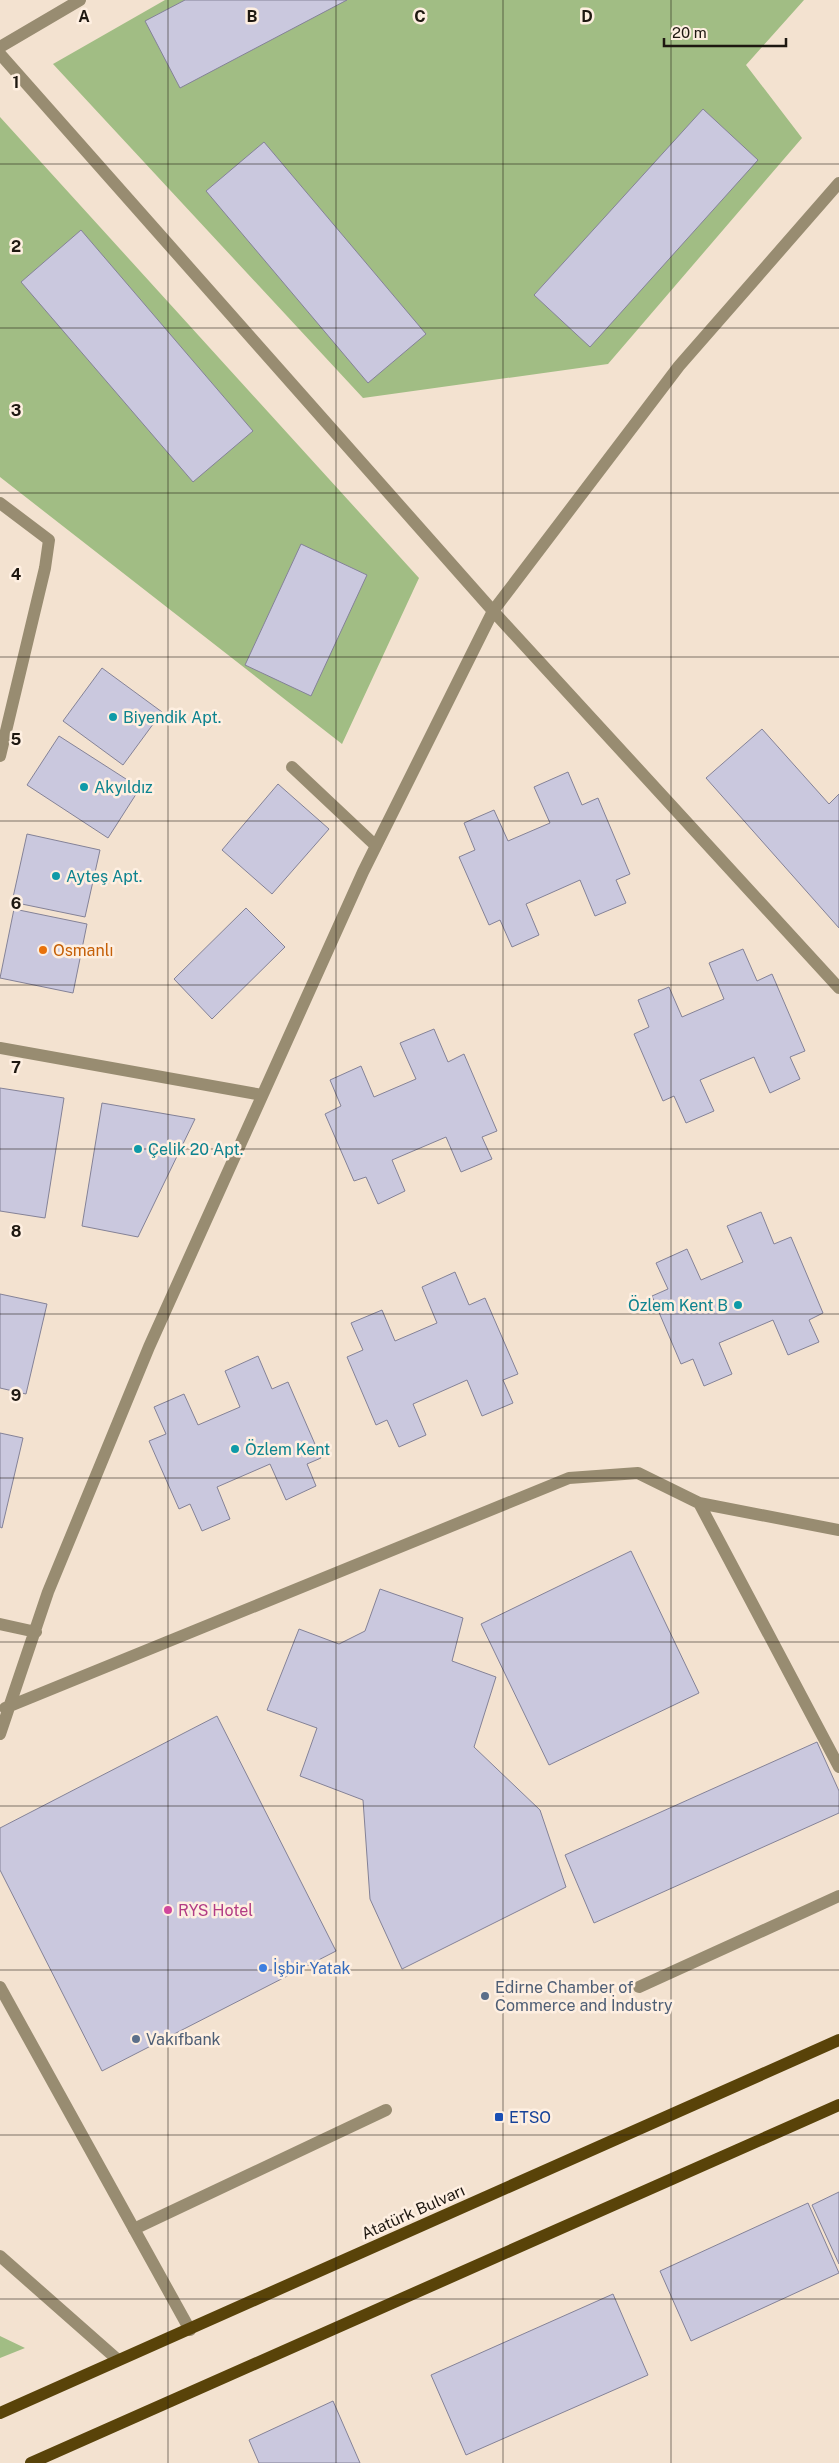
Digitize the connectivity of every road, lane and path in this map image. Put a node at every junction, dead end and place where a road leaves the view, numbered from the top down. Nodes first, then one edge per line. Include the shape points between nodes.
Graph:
1 (80, 0) edge
2 (0, 46) edge
3 (0, 54) edge
4 (839, 183) edge
5 (0, 503) edge
6 (493, 611) junction
7 (0, 756) edge
8 (292, 767) dead end
9 (376, 846) junction
10 (839, 988) edge
11 (0, 1048) edge
12 (262, 1094) junction
13 (699, 1503) junction
14 (839, 1530) edge
15 (0, 1624) edge
16 (36, 1632) junction
17 (4, 1708) edge
18 (0, 1734) edge
19 (839, 1767) edge
20 (839, 1896) edge
21 (0, 1987) edge
22 (639, 1987) dead end
23 (839, 2040) edge
24 (839, 2105) edge
25 (386, 2110) dead end
26 (134, 2229) junction
27 (0, 2256) edge
28 (190, 2330) junction
29 (118, 2360) junction
30 (0, 2412) edge
31 (32, 2463) edge

1 - 2 street
3 - 6 street
4 - 6 street via 679,366
5 - 7 street via 49,540 46,568
6 - 9 street
6 - 10 street
8 - 9 street
9 - 12 street
11 - 12 street
12 - 16 street via 149,1347 48,1592
13 - 14 street
13 - 17 street via 638,1473 569,1478
13 - 19 street
15 - 16 street
16 - 17 street
17 - 18 street
20 - 22 street
21 - 26 street
23 - 28 main road, Atatürk Bulvarı
24 - 31 main road
25 - 26 street
26 - 28 street
27 - 29 street
28 - 29 main road, Atatürk Bulvarı
29 - 30 main road, Atatürk Bulvarı

